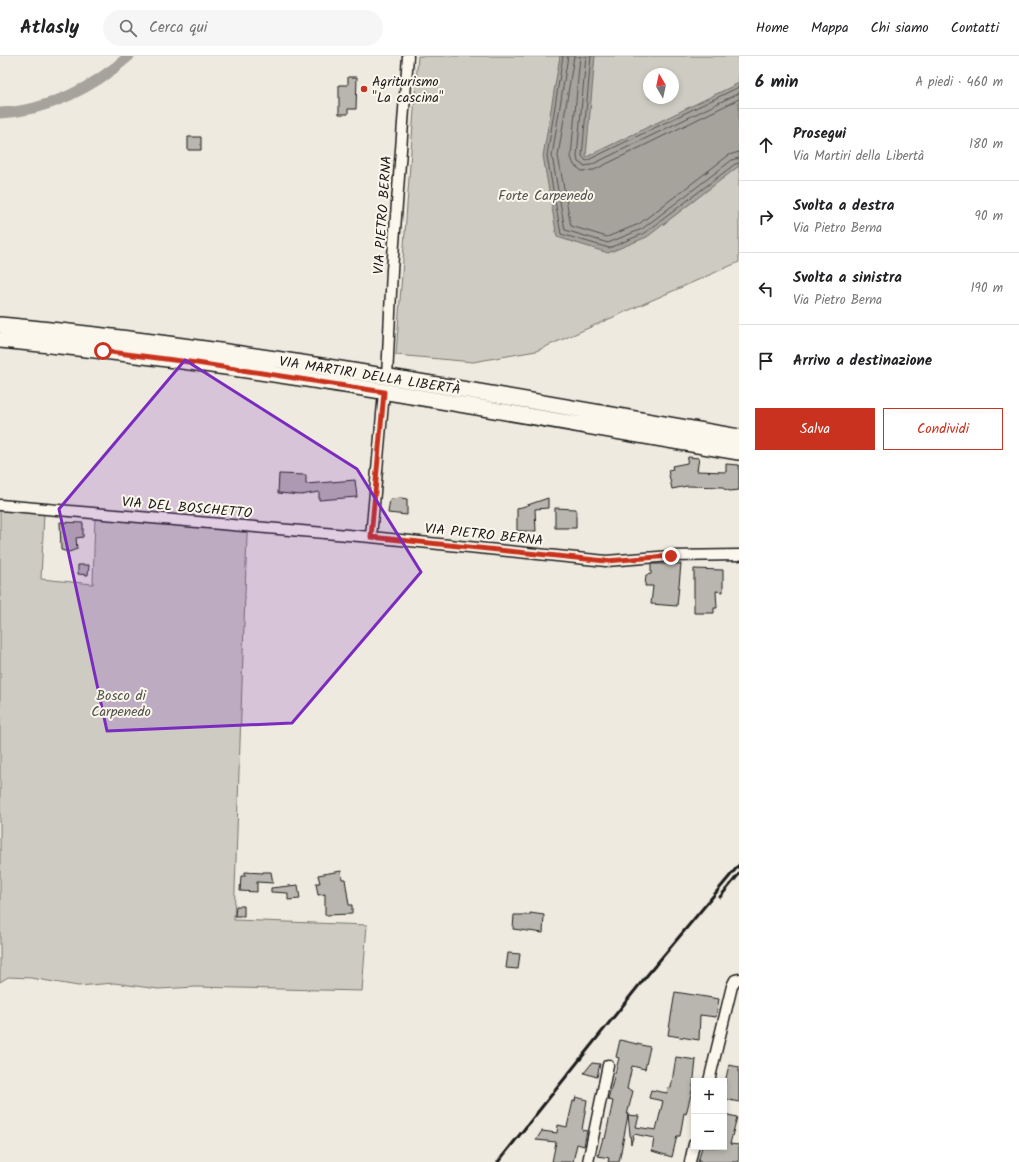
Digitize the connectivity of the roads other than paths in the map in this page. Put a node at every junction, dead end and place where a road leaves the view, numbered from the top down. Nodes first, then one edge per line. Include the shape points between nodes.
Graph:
1 (408, 56) edge
2 (0, 325) edge
3 (0, 340) edge
4 (387, 377) junction
5 (384, 392) junction
6 (739, 437) edge
7 (739, 452) edge
8 (0, 504) edge
9 (371, 537) junction
10 (739, 555) edge
11 (739, 979) edge
12 (608, 1065) dead end
13 (710, 1078) edge
14 (693, 1150) edge
15 (588, 1162) edge
16 (690, 1162) edge

1 - 4 street, VIA PIETRO BERNA
2 - 4 main road, VIA MARTIRI DELLA LIBERTÀ via 105,335
3 - 5 main road, VIA MARTIRI DELLA LIBERTÀ via 197,363
4 - 6 main road, VIA MARTIRI DELLA LIBERTÀ
5 - 7 main road, VIA MARTIRI DELLA LIBERTÀ
5 - 9 street
8 - 9 street, VIA DEL BOSCHETTO
9 - 10 street, VIA PIETRO BERNA via 606,561 671,556
11 - 13 street via 735,980 732,986
12 - 15 street
14 - 16 street

